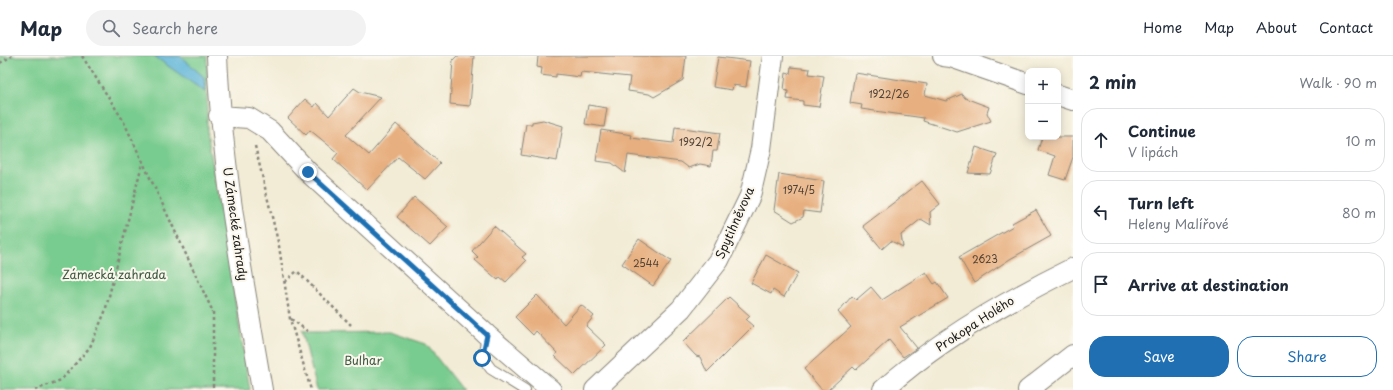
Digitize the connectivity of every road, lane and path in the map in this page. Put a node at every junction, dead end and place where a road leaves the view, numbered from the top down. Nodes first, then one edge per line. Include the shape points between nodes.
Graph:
1 (12, 56) edge
2 (82, 56) edge
3 (217, 56) edge
4 (773, 56) edge
5 (948, 56) edge
6 (0, 63) edge
7 (1025, 83) edge
8 (1061, 96) edge
9 (1073, 100) edge
10 (219, 116) junction
11 (249, 118) junction
12 (143, 160) junction
13 (1073, 268) edge
14 (285, 282) junction
15 (290, 319) junction
16 (351, 325) dead end
17 (310, 333) dead end
18 (487, 335) junction
19 (1073, 355) edge
20 (35, 390) edge
21 (213, 390) edge
22 (262, 390) edge
23 (311, 390) edge
24 (525, 390) edge
25 (552, 390) edge
26 (595, 390) edge
27 (883, 390) edge
28 (1028, 390) edge

1 - 6 path
2 - 12 path via 120,114
3 - 10 street, U Zámecké zahrady
4 - 26 street, Spytihněvova via 761,149 750,196 719,260 681,309
5 - 7 street
8 - 9 street
10 - 11 street
10 - 22 street, U Zámecké zahrady via 238,253
11 - 14 path
11 - 18 street via 270,131 308,172
12 - 20 path via 104,312 90,347 61,380
12 - 21 path via 213,312
13 - 27 street, Prokopa Holého via 1040,284 972,324 900,374
14 - 15 path
14 - 16 path via 297,271
15 - 17 path
15 - 23 path
18 - 24 lane via 482,358 491,369
18 - 25 street
19 - 28 street

